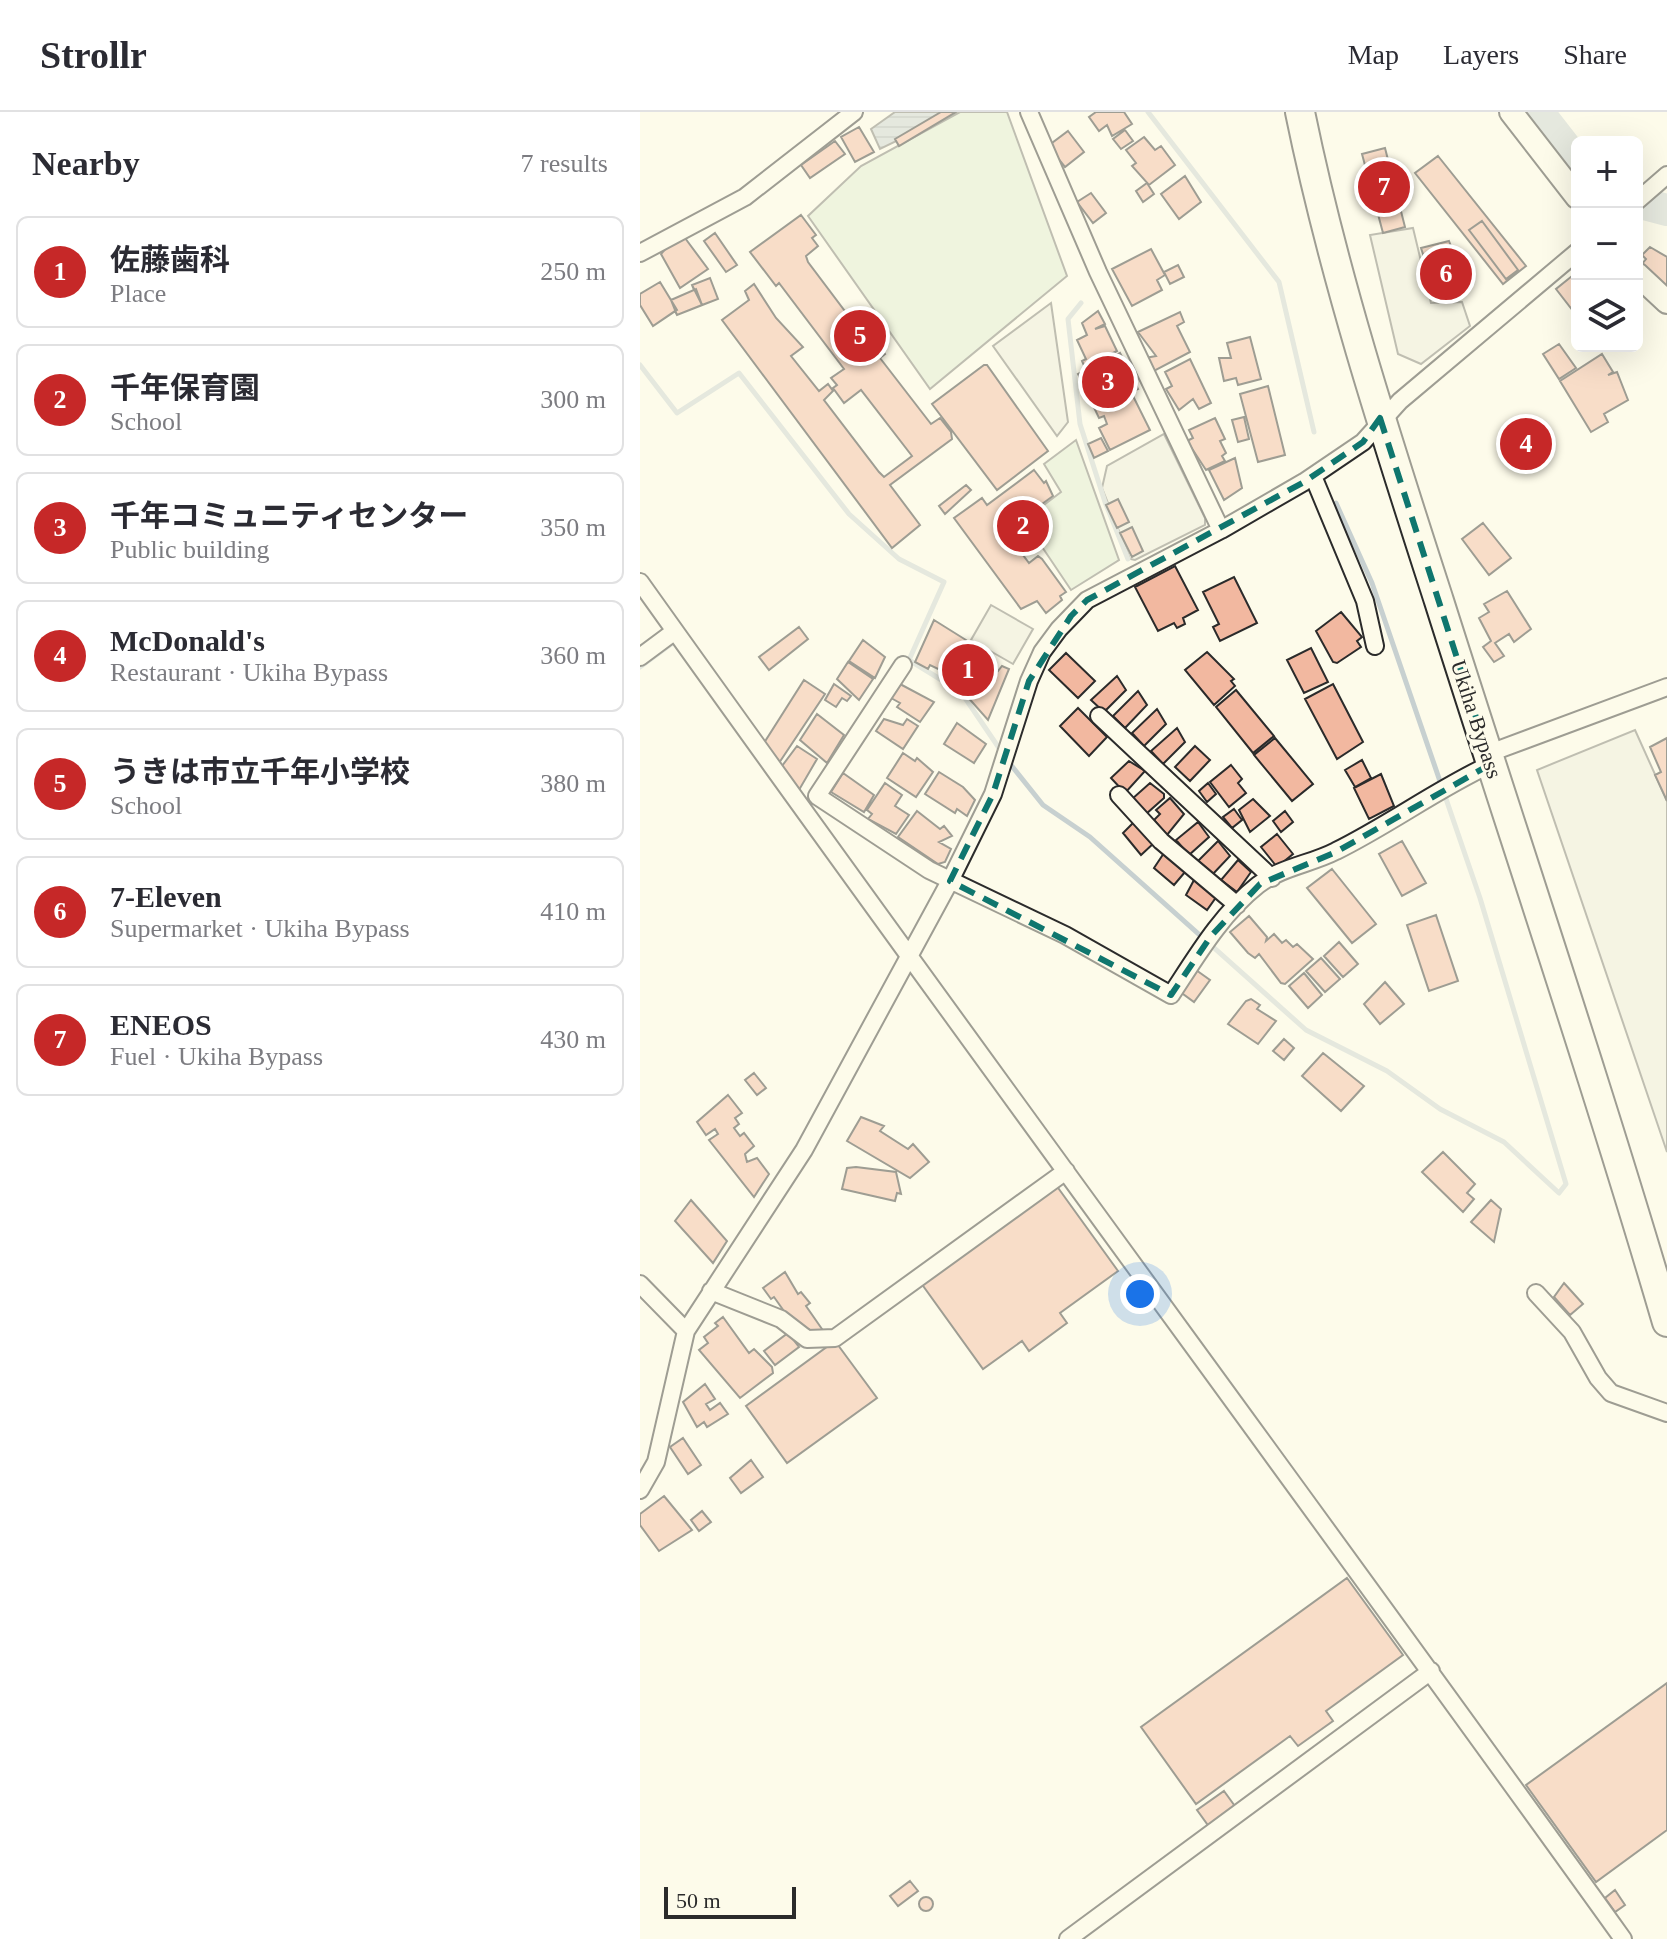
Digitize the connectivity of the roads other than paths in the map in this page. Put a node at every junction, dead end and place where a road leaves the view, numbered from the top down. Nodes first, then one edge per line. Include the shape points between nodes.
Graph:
1 (854, 112) edge
2 (1029, 112) edge
3 (1300, 112) edge
4 (1511, 112) edge
5 (1667, 175) edge
6 (1571, 189) edge
7 (1643, 196) edge
8 (640, 253) edge
9 (1571, 257) edge
10 (1643, 280) edge
11 (1667, 302) edge
12 (1380, 418) junction
13 (1313, 476) junction
14 (1221, 530) junction
15 (640, 582) edge
16 (675, 631) junction
17 (1375, 646) dead end
18 (640, 657) edge
19 (903, 665) dead end
20 (1667, 687) edge
21 (1099, 716) dead end
22 (1489, 759) junction
23 (1119, 795) dead end
24 (1272, 878) junction
25 (950, 881) junction
26 (1237, 905) junction
27 (909, 954) junction
28 (1066, 1171) junction
29 (640, 1284) edge
30 (1662, 1286) edge
31 (711, 1291) junction
32 (1536, 1293) dead end
33 (1667, 1322) edge
34 (686, 1331) junction
35 (1667, 1413) edge
36 (640, 1490) edge
37 (1431, 1671) junction
38 (1068, 1939) edge
39 (1623, 1939) edge

1 - 8 street via 745,197
2 - 14 street via 1098,272
3 - 12 highway, Ukiha Bypass
4 - 6 main road
5 - 7 street
9 - 12 street
10 - 11 main road
12 - 13 street via 1363,442
12 - 22 highway, Ukiha Bypass
13 - 14 street
13 - 17 street via 1365,601
14 - 25 street via 1087,600 1042,652 993,794
15 - 16 street
16 - 18 street
16 - 27 street
19 - 25 street via 817,796
20 - 22 street
21 - 24 street
22 - 24 street via 1336,852
22 - 30 highway, Ukiha Bypass
23 - 26 street via 1161,841
24 - 26 street
25 - 26 street via 1065,935 1171,995
25 - 27 street
27 - 28 street
27 - 31 street via 804,1150
28 - 31 street via 835,1338 807,1339 781,1319
28 - 37 street
29 - 34 street
30 - 33 highway, Ukiha Bypass
31 - 34 street
32 - 35 street via 1572,1332 1611,1393
34 - 36 street via 656,1462
37 - 38 street
37 - 39 street

